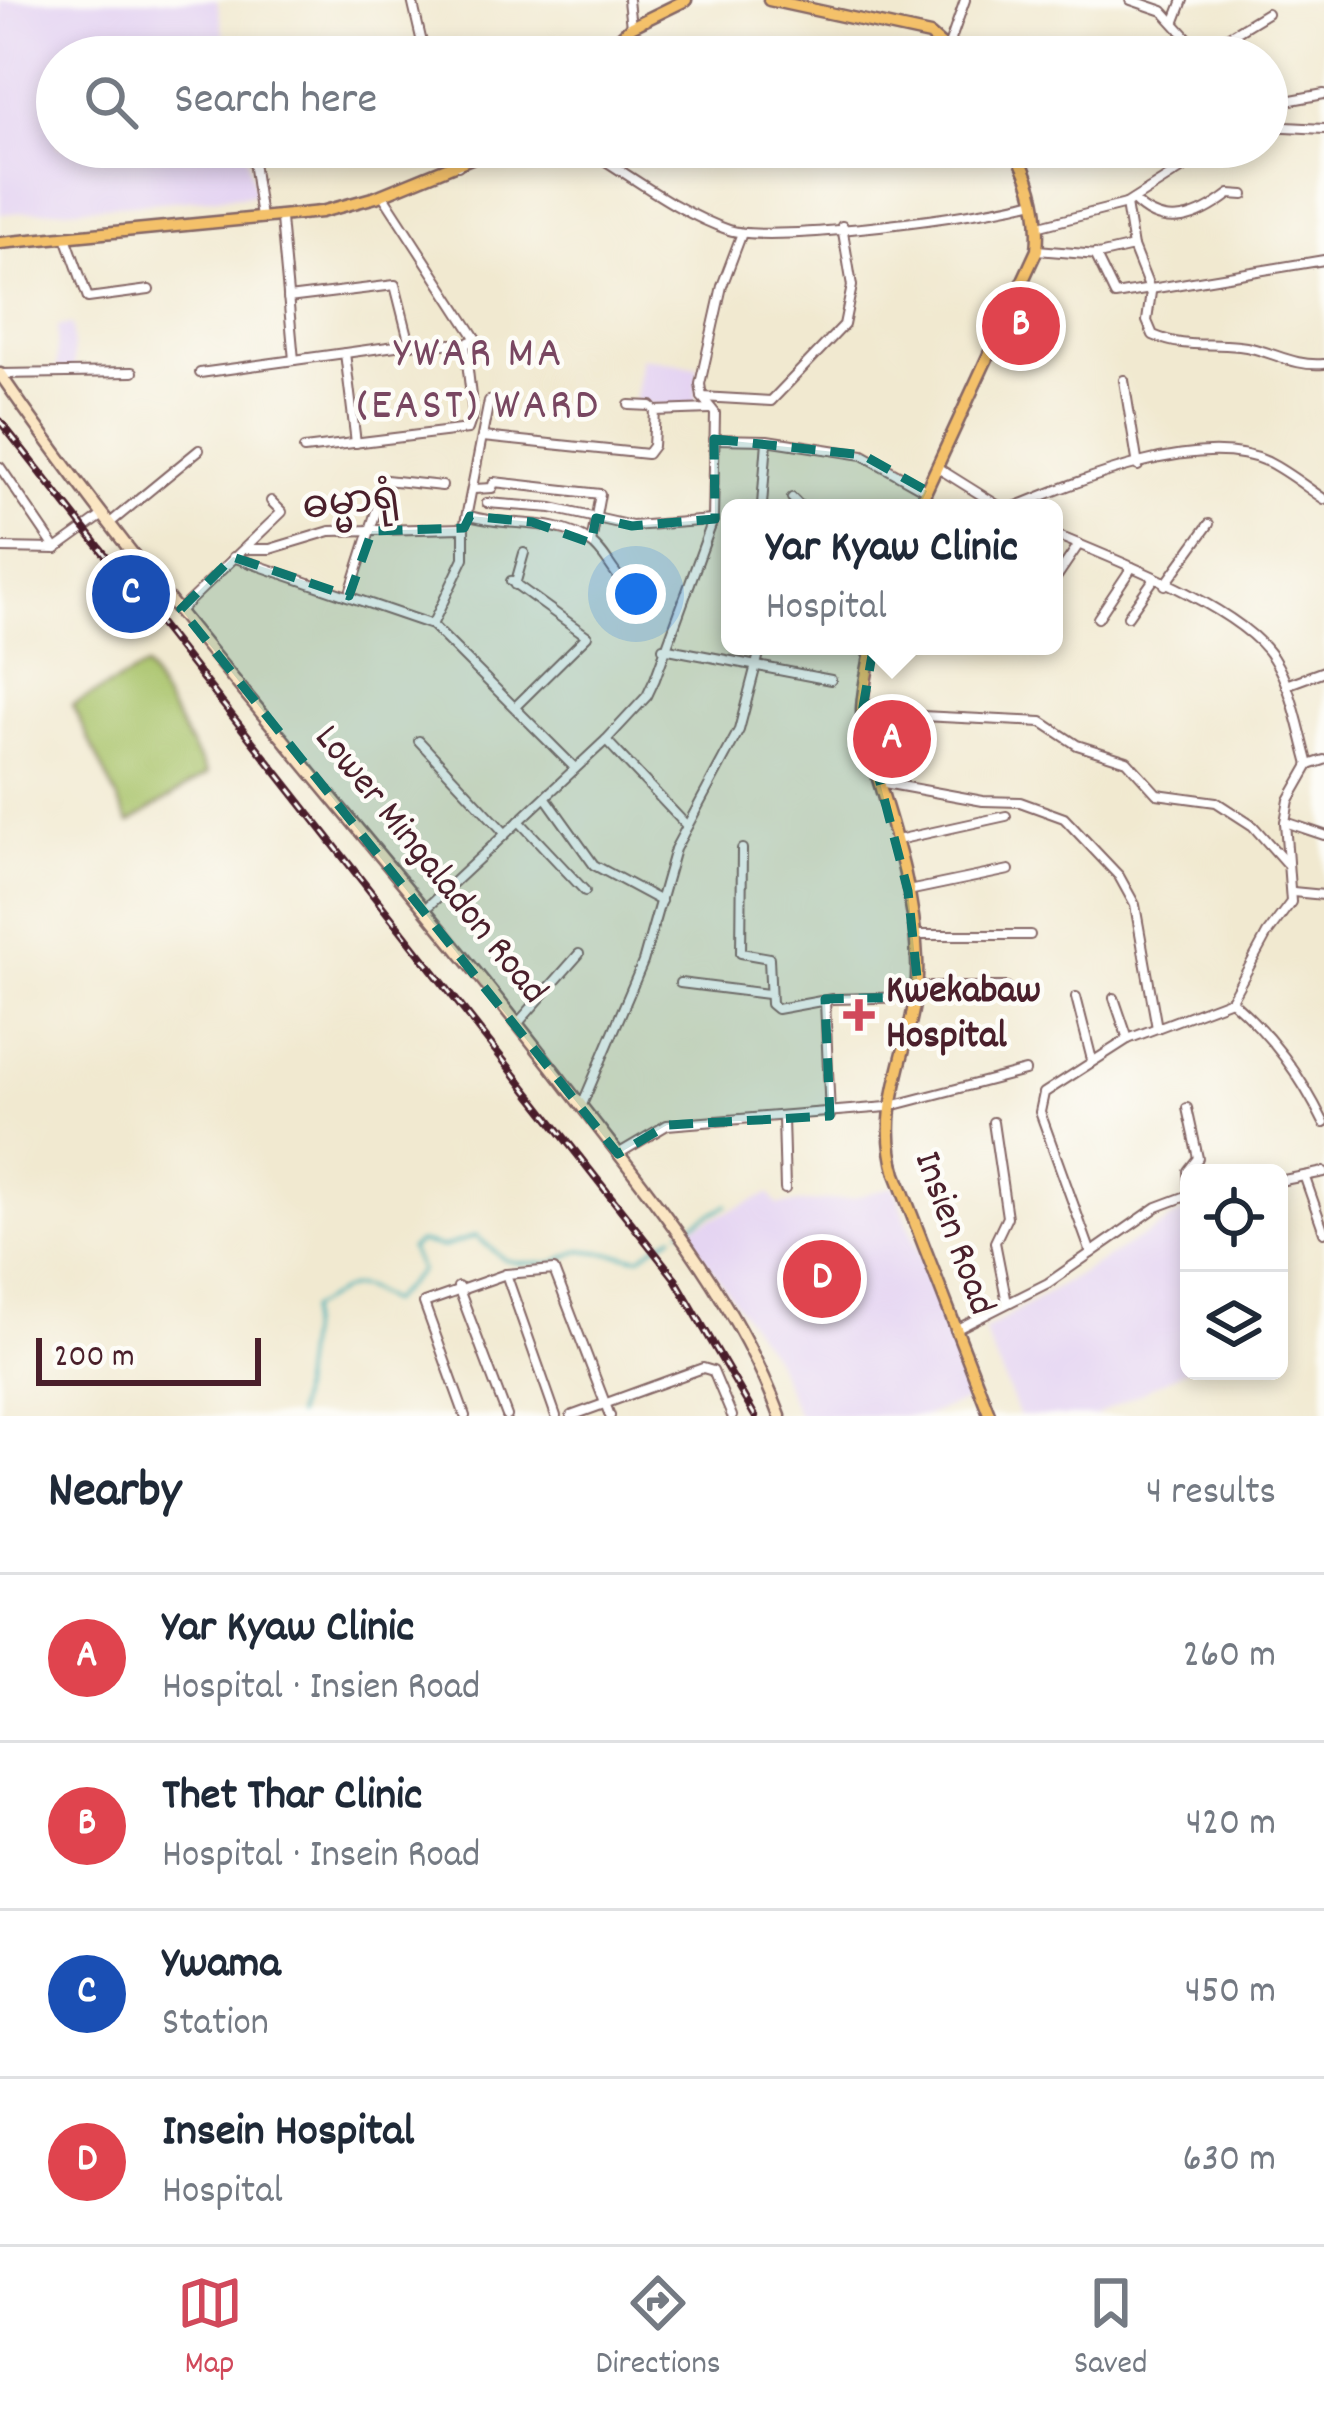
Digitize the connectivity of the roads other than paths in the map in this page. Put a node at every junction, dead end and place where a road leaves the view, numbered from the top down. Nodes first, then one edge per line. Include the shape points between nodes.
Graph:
1 (412, 0) edge
2 (628, 0) edge
3 (686, 0) edge
4 (769, 0) edge
5 (965, 0) edge
6 (1130, 0) edge
7 (1184, 0) edge
8 (1268, 13) dead end
9 (1174, 21) junction
10 (631, 27) junction
11 (421, 36) edge
12 (621, 36) edge
13 (923, 36) edge
14 (956, 36) edge
15 (1187, 36) edge
16 (1232, 36) edge
17 (1324, 94) edge
18 (1288, 101) edge
19 (1288, 126) edge
20 (1324, 129) edge
21 (253, 168) edge
22 (453, 168) edge
23 (619, 168) edge
24 (1021, 168) edge
25 (1183, 168) edge
26 (382, 194) junction
27 (1244, 195) dead end
28 (1034, 201) junction
29 (1130, 202) junction
30 (281, 219) junction
31 (261, 220) junction
32 (842, 226) junction
33 (1040, 226) junction
34 (742, 233) junction
35 (66, 237) junction
36 (0, 243) edge
37 (1133, 247) junction
38 (1037, 250) junction
39 (1094, 253) junction
40 (1324, 260) edge
41 (149, 290) dead end
42 (1151, 292) junction
43 (288, 298) junction
44 (410, 344) junction
45 (465, 344) junction
46 (344, 353) junction
47 (294, 360) junction
48 (1324, 364) edge
49 (133, 372) dead end
50 (200, 373) dead end
51 (0, 374) edge
52 (1124, 380) dead end
53 (702, 397) junction
54 (489, 401) dead end
55 (629, 404) dead end
56 (711, 409) junction
57 (655, 411) junction
58 (483, 437) junction
59 (714, 439) junction
60 (767, 440) junction
61 (356, 443) junction
62 (304, 449) dead end
63 (199, 450) dead end
64 (1138, 466) junction
65 (0, 467) edge
66 (938, 468) junction
67 (442, 486) dead end
68 (474, 489) junction
69 (927, 491) junction
70 (762, 499) edge
71 (923, 499) edge
72 (988, 499) edge
73 (1039, 499) edge
74 (1324, 499) edge
75 (271, 501) dead end
76 (488, 503) dead end
77 (470, 516) junction
78 (596, 518) junction
79 (106, 519) junction
80 (713, 520) junction
81 (1209, 524) dead end
82 (464, 528) junction
83 (372, 531) junction
84 (1063, 538) edge
85 (591, 543) junction
86 (1079, 544) junction
87 (0, 548) edge
88 (56, 549) junction
89 (247, 549) junction
90 (524, 553) dead end
91 (233, 556) junction
92 (1132, 567) junction
93 (1063, 568) edge
94 (1154, 579) junction
95 (1165, 585) junction
96 (349, 596) junction
97 (642, 596) dead end
98 (181, 610) junction
99 (1128, 616) dead end
100 (1098, 618) dead end
101 (432, 625) junction
102 (663, 648) junction
103 (760, 655) edge
104 (871, 655) edge
105 (758, 668) junction
106 (1324, 670) edge
107 (831, 680) dead end
108 (1286, 685) junction
109 (516, 706) junction
110 (862, 713) junction
111 (606, 740) junction
112 (419, 741) dead end
113 (1324, 760) edge
114 (1310, 765) junction
115 (575, 768) junction
116 (879, 782) junction
117 (545, 798) junction
118 (1006, 816) dead end
119 (519, 821) junction
120 (1285, 822) junction
121 (688, 826) junction
122 (505, 833) junction
123 (1324, 836) edge
124 (896, 840) junction
125 (742, 849) dead end
126 (1286, 863) junction
127 (1009, 870) dead end
128 (585, 891) dead end
129 (908, 891) junction
130 (1293, 892) junction
131 (1324, 895) edge
132 (661, 901) junction
133 (425, 909) junction
134 (914, 934) junction
135 (1030, 935) dead end
136 (579, 954) dead end
137 (680, 983) dead end
138 (1007, 987) dead end
139 (916, 992) junction
140 (768, 994) junction
141 (1076, 997) dead end
142 (1114, 998) dead end
143 (1232, 1000) junction
144 (824, 1001) junction
145 (518, 1023) junction
146 (1157, 1028) junction
147 (1128, 1040) junction
148 (1092, 1060) junction
149 (1025, 1072) dead end
150 (582, 1107) junction
151 (887, 1107) junction
152 (1187, 1108) dead end
153 (830, 1116) junction
154 (783, 1119) junction
155 (993, 1122) dead end
156 (1324, 1123) edge
157 (618, 1154) junction
158 (1194, 1164) edge
159 (1324, 1172) edge
160 (1305, 1178) junction
161 (1288, 1180) edge
162 (785, 1190) dead end
163 (1180, 1196) edge
164 (1324, 1232) edge
165 (1090, 1253) junction
166 (506, 1274) junction
167 (458, 1287) junction
168 (1007, 1303) junction
169 (955, 1330) junction
170 (604, 1403) junction
171 (465, 1416) edge
172 (506, 1416) edge
173 (556, 1416) edge
174 (571, 1416) edge
175 (610, 1416) edge
176 (732, 1416) edge
177 (780, 1416) edge
178 (990, 1416) edge

1 - 11 street
2 - 10 street
3 - 10 main road
4 - 13 main road
5 - 14 street
6 - 9 street
7 - 9 street
8 - 16 street
9 - 15 street
10 - 12 main road
17 - 18 street
19 - 20 street
21 - 31 street
22 - 26 main road
23 - 34 street
24 - 28 main road
25 - 29 street
26 - 30 main road
26 - 45 street via 476,339
27 - 29 street via 1230,194 1186,219
28 - 32 street
28 - 33 main road
29 - 33 street
29 - 37 street
30 - 31 main road
30 - 43 street
31 - 35 main road
32 - 34 street
32 - 53 street via 852,286 844,325 771,401
33 - 38 main road
34 - 53 street via 722,286
35 - 36 main road
35 - 41 street via 88,298
37 - 39 street
37 - 42 street
38 - 39 street
38 - 66 main road
39 - 42 street via 1114,295
40 - 42 street
42 - 48 street via 1147,321 1154,335 1175,344 1247,346 1280,360
43 - 44 street via 394,285
43 - 47 street
44 - 45 street
44 - 46 street
45 - 61 street via 469,429
46 - 47 street
46 - 61 street
47 - 50 street
49 - 51 street
51 - 79 main road, Lower Mingaladon Road
52 - 64 street
53 - 56 street
54 - 58 street
55 - 57 street
56 - 57 street
56 - 59 street
57 - 58 street via 647,454
58 - 68 street
59 - 60 street
59 - 80 street
60 - 69 street via 863,455
60 - 70 street
61 - 62 street
63 - 79 street
64 - 73 street
64 - 74 street via 1184,453 1236,452
65 - 88 street
66 - 69 main road
66 - 72 street
67 - 83 street via 386,480
68 - 77 street
68 - 78 street via 494,482 601,494
69 - 71 main road
75 - 89 street via 282,512
76 - 78 street
77 - 82 street
77 - 85 street via 532,522
78 - 80 street via 632,526
78 - 85 street
79 - 88 street
79 - 98 main road, Lower Mingaladon Road
80 - 102 street
81 - 95 street
82 - 83 street, ဓမ္မာရုံ
82 - 101 street via 464,557
83 - 89 street, ဓမ္မာရုံ via 330,530
83 - 96 street
84 - 86 street
85 - 97 street via 618,582
86 - 92 street
86 - 93 street
87 - 88 street
89 - 91 street
90 - 109 street via 513,583 587,636
91 - 96 street
91 - 98 street
92 - 94 street
92 - 100 street
94 - 95 street
94 - 99 street
95 - 108 street via 1259,639
96 - 101 street
98 - 133 main road, Lower Mingaladon Road
101 - 109 street
102 - 105 street
102 - 111 street via 647,696
103 - 105 street
104 - 110 main road, Insien Road
105 - 107 street
105 - 121 street via 733,744
106 - 108 street
108 - 114 street
109 - 115 street
110 - 116 main road, Insien Road
110 - 126 street via 1042,722 1077,746 1127,761 1157,794 1216,802 1253,826
111 - 115 street
111 - 121 street
112 - 122 street
113 - 114 street
114 - 120 street
115 - 117 street
116 - 124 main road, Insien Road
116 - 146 street via 1020,802 1064,818 1135,904
117 - 119 street
117 - 132 street via 594,865
118 - 124 street
119 - 122 street
119 - 128 street
120 - 123 street
120 - 126 street
121 - 132 street
122 - 133 street
124 - 129 main road, Insien Road
125 - 140 street via 742,953 769,958
126 - 130 street
127 - 129 street
129 - 134 main road, Insien Road
130 - 131 street
130 - 143 street
132 - 150 street
133 - 145 main road, Lower Mingaladon Road
134 - 135 street
134 - 139 main road, Insien Road
136 - 145 street
137 - 140 street
138 - 139 street
139 - 144 street
139 - 151 main road, Insien Road
140 - 144 street via 777,1009
141 - 148 street
142 - 147 street
143 - 146 street
143 - 156 street via 1301,1077
144 - 153 street
145 - 150 main road, Lower Mingaladon Road
146 - 147 street
147 - 148 street
148 - 165 street via 1040,1102
149 - 151 street
150 - 157 main road, Lower Mingaladon Road
151 - 153 street
151 - 169 main road, Insien Road via 896,1174
152 - 158 street
153 - 154 street
154 - 157 street via 668,1125
154 - 162 street
155 - 168 street via 1007,1217 994,1242
157 - 177 main road, Lower Mingaladon Road via 750,1344
159 - 160 street
160 - 161 street
160 - 164 street
163 - 165 street
165 - 168 street
166 - 167 street
166 - 170 street via 554,1270
166 - 173 street
167 - 171 street via 424,1303
167 - 172 street
168 - 169 street
169 - 178 main road, Insien Road
170 - 174 street
170 - 175 street
170 - 176 street via 703,1368 713,1371

